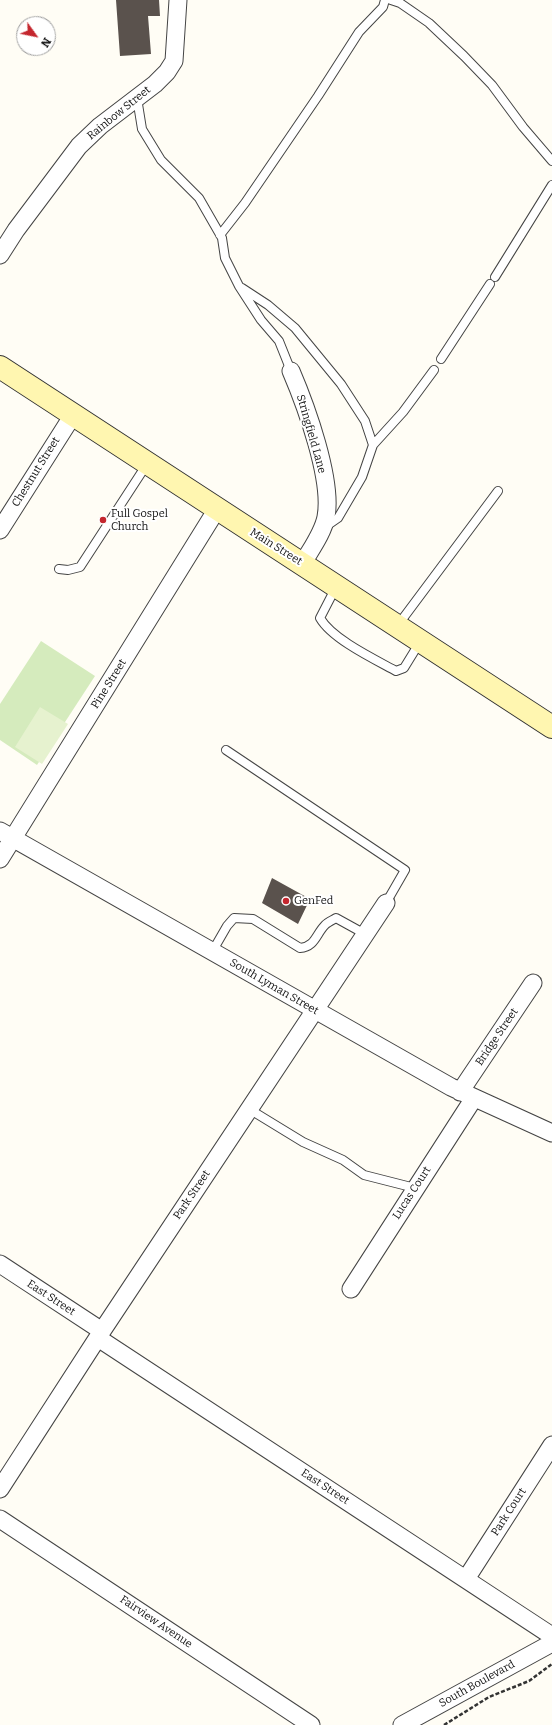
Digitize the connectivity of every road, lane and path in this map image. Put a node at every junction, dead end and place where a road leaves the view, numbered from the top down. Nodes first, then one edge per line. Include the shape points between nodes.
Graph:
1 (178, 0) edge
2 (385, 0) edge
3 (390, 0) edge
4 (137, 98) junction
5 (552, 161) edge
6 (552, 185) edge
7 (220, 235) junction
8 (0, 255) edge
9 (239, 286) junction
10 (441, 359) dead end
11 (0, 367) edge
12 (434, 370) dead end
13 (291, 371) joint
14 (73, 414) junction
15 (373, 445) junction
16 (147, 463) junction
17 (498, 491) dead end
18 (217, 509) junction
19 (0, 530) edge
20 (322, 530) junction
21 (303, 563) junction
22 (59, 569) dead end
23 (336, 586) junction
24 (398, 626) junction
25 (421, 641) junction
26 (552, 727) edge
27 (226, 750) dead end
28 (6, 835) edge
29 (0, 859) edge
30 (386, 903) joint
31 (365, 934) junction
32 (212, 952) junction
33 (533, 982) dead end
34 (315, 1010) junction
35 (467, 1095) junction
36 (249, 1109) junction
37 (552, 1133) edge
38 (415, 1188) junction
39 (0, 1264) edge
40 (351, 1289) dead end
41 (100, 1335) junction
42 (552, 1445) edge
43 (0, 1489) edge
44 (0, 1519) edge
45 (466, 1579) junction
46 (552, 1636) edge
47 (552, 1643) edge
48 (552, 1664) edge
49 (311, 1725) edge
50 (402, 1725) edge
51 (444, 1725) edge

1 - 4 street, Rainbow Street via 174,61 155,84
2 - 7 lane via 383,8 359,32 245,203
3 - 5 lane via 400,3 429,23 464,56 492,85
4 - 7 lane via 142,130 161,160 199,198
4 - 8 street, Rainbow Street via 100,126 79,146
6 - 10 lane
7 - 9 lane via 225,258
9 - 13 lane via 261,320 279,341
9 - 15 lane via 268,305 295,328 341,384 365,421
11 - 14 main road, Main Street
12 - 15 lane
13 - 20 street, Stringfield Lane via 321,461 328,502
14 - 16 main road, Main Street
14 - 19 street, Chestnut Street
15 - 20 lane via 362,477 338,518
16 - 18 main road, Main Street
16 - 22 lane via 80,566 68,570
17 - 24 lane
18 - 21 main road, Main Street
18 - 28 street, Pine Street
20 - 21 street, Stringfield Lane
21 - 23 main road, Main Street
23 - 24 main road, Main Street
23 - 25 lane via 320,618 324,626 340,637 396,671 404,668
24 - 25 main road, Main Street
25 - 26 main road, Main Street
27 - 30 lane via 405,870
28 - 29 street, Pine Street
28 - 32 street, South Lyman Street
30 - 31 street, Park Street
31 - 32 lane via 336,918 326,923 313,944 300,948 253,919 234,918
31 - 34 street, Park Street
32 - 34 street, South Lyman Street
33 - 35 street, Bridge Street
34 - 35 street, South Lyman Street
34 - 36 street, Park Street
35 - 37 street, South Lyman Street
35 - 38 street, Lucas Court
36 - 38 lane via 303,1142 343,1160 364,1175
36 - 41 street, Park Street
38 - 40 street, Lucas Court
39 - 41 street, East Street
41 - 43 street, Park Street
41 - 45 street, East Street
42 - 45 street, Park Court
44 - 49 street, Fairview Avenue
45 - 46 street, East Street
47 - 50 street, South Boulevard
48 - 51 path via 529,1681 489,1697

